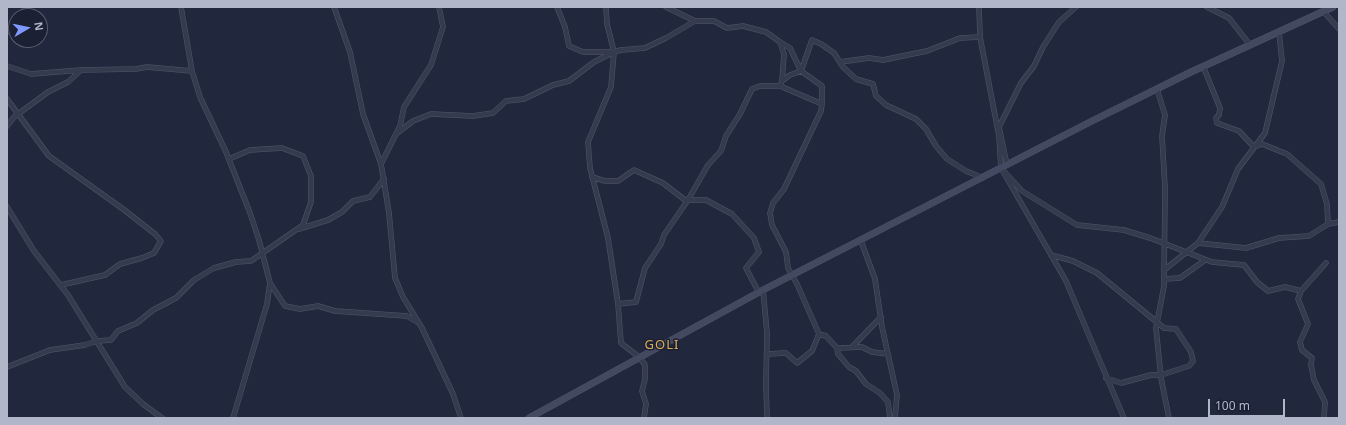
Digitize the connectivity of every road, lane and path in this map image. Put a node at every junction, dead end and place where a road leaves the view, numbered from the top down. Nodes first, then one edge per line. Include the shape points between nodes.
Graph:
1 (181, 7) edge
2 (334, 7) edge
3 (439, 7) edge
4 (557, 7) edge
5 (606, 7) edge
6 (666, 7) edge
7 (979, 7) edge
8 (1076, 7) edge
9 (1207, 7) edge
10 (1333, 7) edge
11 (1324, 11) junction
12 (695, 21) junction
13 (1339, 29) edge
14 (1279, 32) junction
15 (980, 37) junction
16 (780, 42) junction
17 (1250, 45) junction
18 (614, 52) junction
19 (840, 62) junction
20 (7, 66) edge
21 (1203, 66) junction
22 (81, 70) junction
23 (192, 71) junction
24 (801, 72) junction
25 (781, 84) junction
26 (1157, 89) junction
27 (7, 99) edge
28 (822, 104) junction
29 (18, 114) junction
30 (7, 126) edge
31 (396, 134) junction
32 (1254, 147) junction
33 (229, 159) junction
34 (382, 164) junction
35 (1007, 165) junction
36 (1001, 168) junction
37 (592, 177) junction
38 (983, 178) junction
39 (384, 179) junction
40 (688, 200) junction
41 (7, 207) edge
42 (1339, 222) edge
43 (1328, 224) junction
44 (298, 230) junction
45 (861, 240) junction
46 (1198, 243) junction
47 (1164, 245) junction
48 (1185, 253) junction
49 (262, 255) junction
50 (1051, 255) junction
51 (1205, 260) junction
52 (1326, 263) dead end
53 (1164, 270) junction
54 (792, 275) junction
55 (1164, 280) junction
56 (270, 283) junction
57 (61, 285) junction
58 (761, 291) junction
59 (1302, 291) junction
60 (618, 304) junction
61 (881, 317) junction
62 (418, 323) junction
63 (1157, 323) junction
64 (819, 334) junction
65 (97, 341) junction
66 (852, 347) junction
67 (838, 348) junction
68 (767, 354) junction
69 (888, 354) junction
70 (639, 357) junction
71 (7, 367) edge
72 (1161, 375) junction
73 (1106, 378) junction
74 (162, 418) edge
75 (232, 418) edge
76 (461, 418) edge
77 (529, 418) edge
78 (644, 418) edge
79 (767, 418) edge
80 (890, 418) edge
81 (895, 418) edge
82 (1124, 418) edge
83 (1169, 418) edge
84 (1324, 418) edge

1 - 23 street
2 - 34 street via 350,52 363,114
3 - 31 street via 442,27 431,64 404,108
4 - 18 street via 565,27 568,46 583,52
5 - 18 street
6 - 12 street
7 - 15 street
8 - 35 street via 1059,22 1034,66 1021,83 999,127
9 - 17 street via 1229,18
10 - 11 main road
11 - 13 street
11 - 14 main road
12 - 16 street via 714,21 727,28 743,26 766,32
12 - 18 street via 645,48
14 - 17 main road
14 - 32 street via 1282,60 1265,133
15 - 19 street via 960,38 927,51 883,60 869,58
15 - 36 street via 999,136
16 - 24 street via 790,48
16 - 25 street via 784,54
17 - 21 main road
18 - 31 street via 594,62 569,81 524,99 506,101 493,113 473,116 431,114 413,121
18 - 37 street via 611,87 588,142
19 - 24 street via 834,53 812,40
19 - 38 street via 856,79 872,84 876,96 886,105 916,119 947,159
20 - 22 street via 31,74
21 - 26 main road
21 - 32 street via 1220,108 1217,122 1239,131
22 - 23 street via 147,67
22 - 29 street via 68,82 48,92
23 - 33 street via 205,109
24 - 25 street via 790,75
24 - 28 street via 822,86
25 - 28 street
25 - 40 street via 752,89 744,108 726,136 721,151 708,165
26 - 35 main road
26 - 47 street via 1165,114 1162,136 1166,188
27 - 29 street
28 - 54 street via 787,183 773,203 770,213 772,225 786,252 788,268
29 - 30 street
29 - 57 street via 49,156 161,241 154,253 120,264 105,275
31 - 34 street
32 - 43 street via 1262,144 1287,154 1321,184 1327,204
32 - 46 street via 1238,169 1222,207
33 - 44 street via 250,150 282,148 303,156 311,176 311,202 303,225
33 - 49 street via 256,231
34 - 39 street
35 - 36 main road
36 - 38 main road
36 - 47 street via 1022,191 1077,225 1124,230
36 - 50 street
37 - 40 street via 618,181 634,170 663,183
37 - 60 street via 608,238
38 - 45 main road
39 - 44 street via 370,197 353,201 342,212 328,220
39 - 62 street via 396,278 403,298
40 - 58 street via 706,200 732,214 754,238 759,252 746,268
40 - 60 street via 644,268 636,302
41 - 57 street via 34,251
42 - 43 street
43 - 46 street via 1309,236 1279,238 1246,248
44 - 49 street
45 - 54 main road
45 - 61 street via 874,279
46 - 48 street
47 - 48 street
47 - 53 street
48 - 51 street
48 - 53 street
49 - 56 street
49 - 65 street via 251,261 214,268 194,280 176,298 153,310 137,323 118,331 111,340
50 - 63 street via 1072,261 1097,273
50 - 73 street via 1066,281
51 - 55 street via 1180,278
51 - 59 street via 1244,265 1268,291 1285,287
52 - 59 street
53 - 55 street
54 - 58 main road
54 - 64 street
55 - 63 street
56 - 62 street via 285,306 300,309 318,306 335,311 407,316
56 - 75 street via 267,304
57 - 65 street
58 - 68 street
58 - 70 main road
59 - 84 street via 1298,299 1308,324 1300,342 1302,350 1312,358 1314,380 1324,402
60 - 70 street via 621,343
61 - 66 street
61 - 69 street
62 - 76 street via 453,394
63 - 72 street
63 - 72 street via 1164,328 1176,329 1191,352 1193,361 1189,366
64 - 67 street via 826,336
64 - 68 street via 812,351 797,363 786,353
65 - 71 street via 50,350
65 - 74 street via 129,392
66 - 67 street
66 - 69 street
67 - 80 street via 838,354 849,367 888,402
68 - 79 street
69 - 81 street via 897,395
70 - 77 main road
70 - 78 street via 644,365
72 - 73 street via 1151,375 1121,384
72 - 83 street
73 - 82 street

